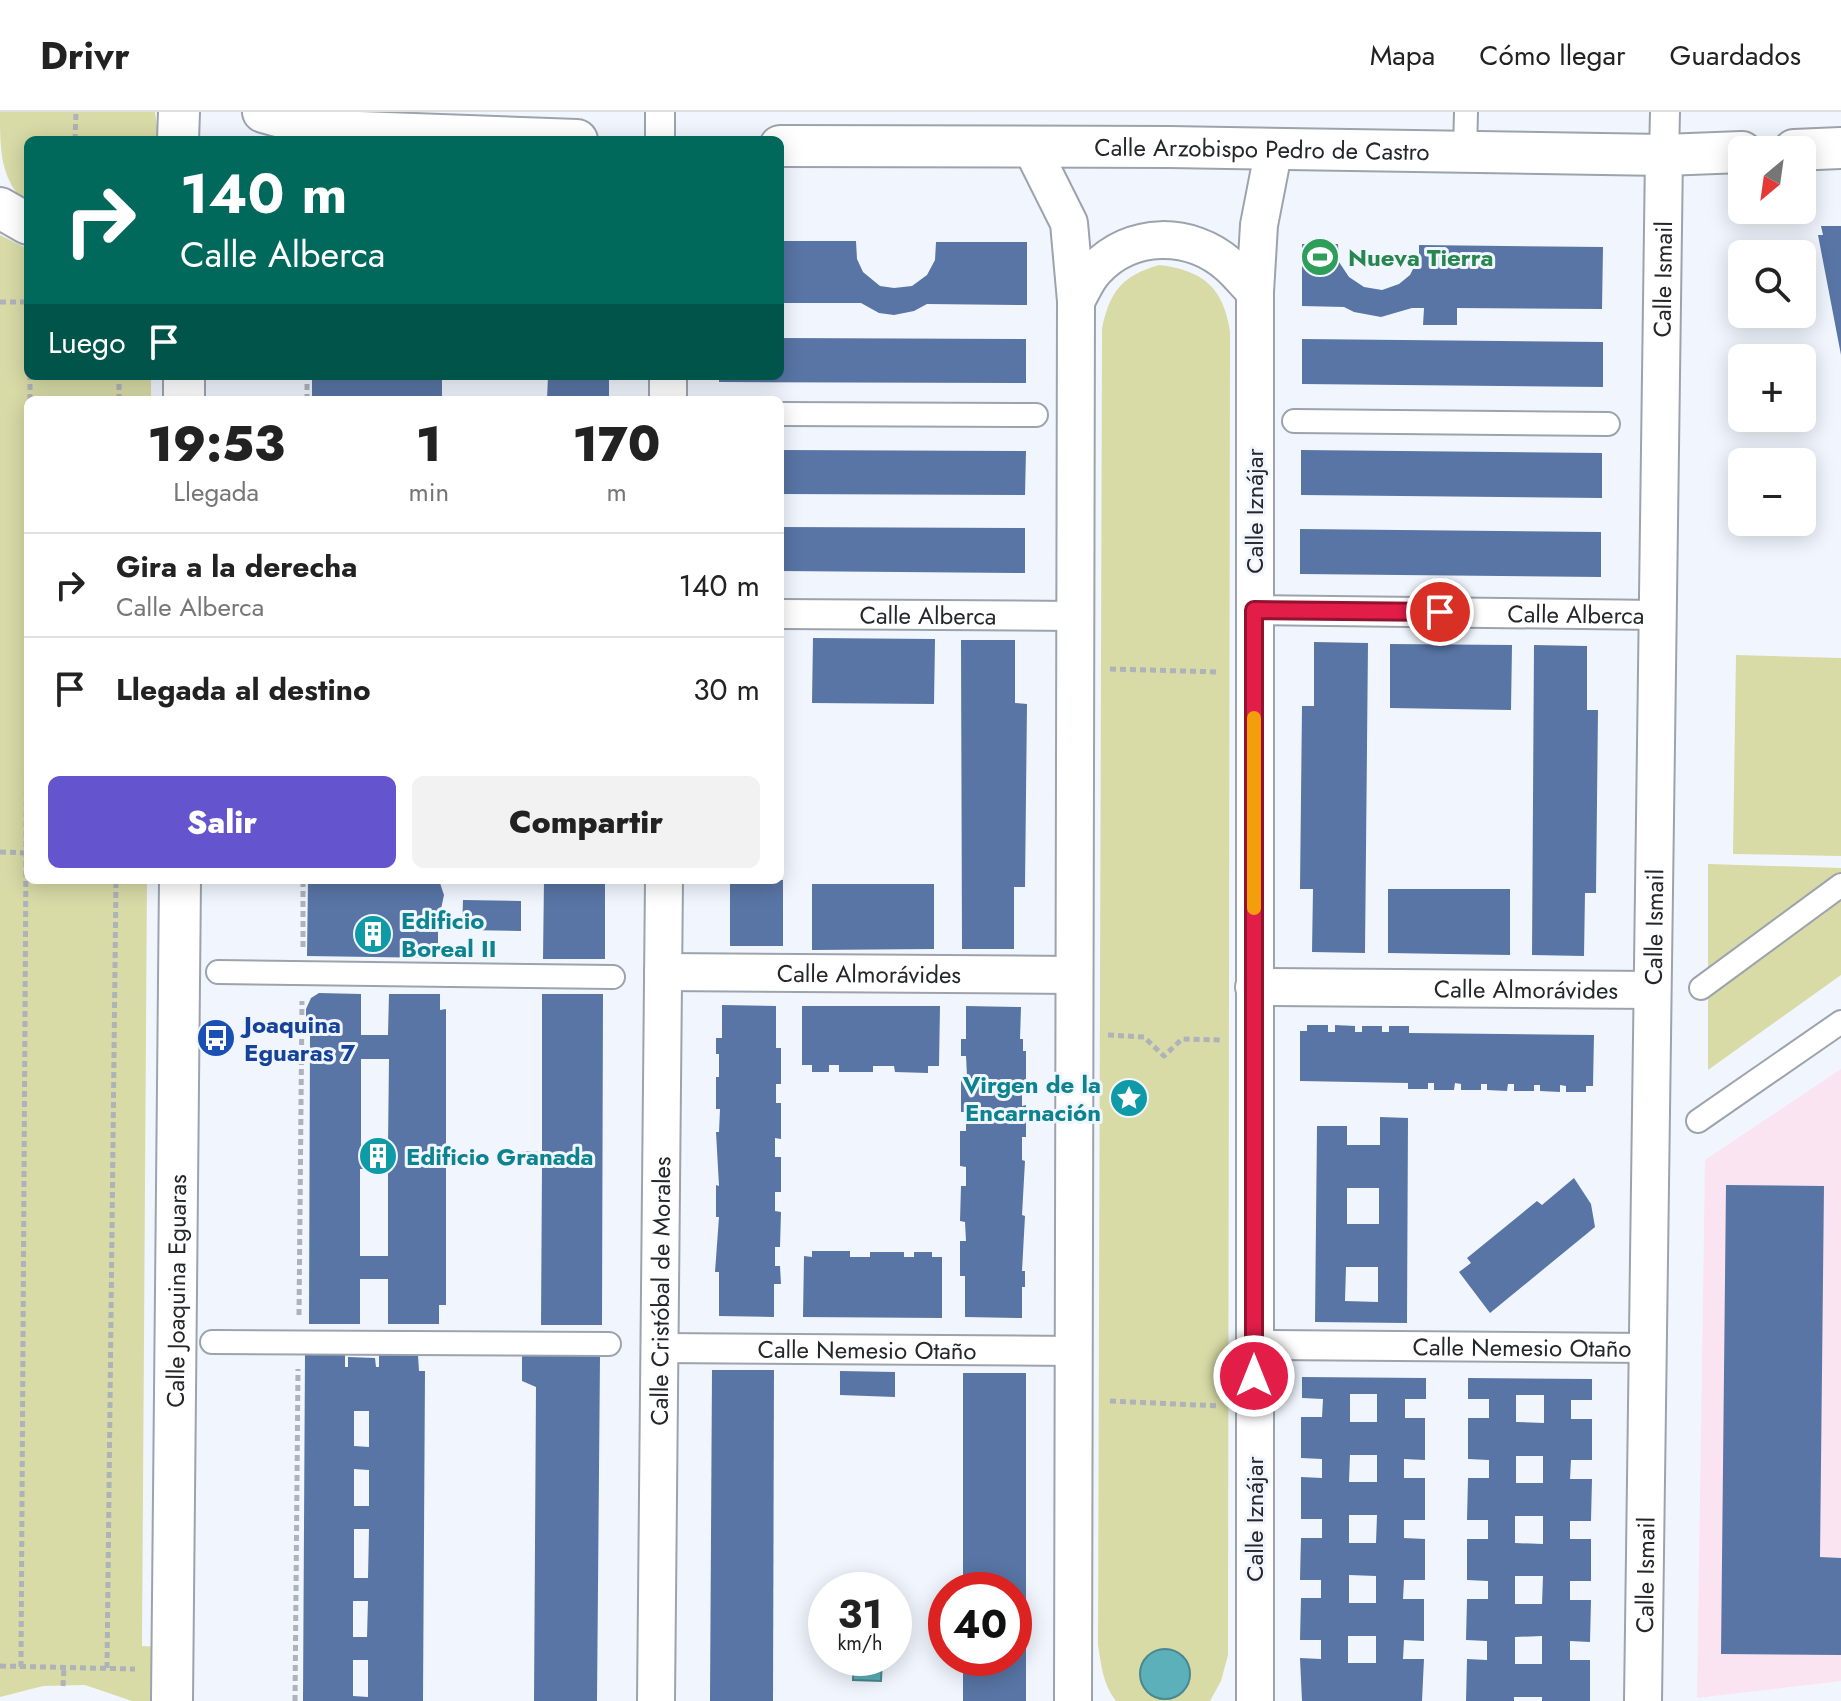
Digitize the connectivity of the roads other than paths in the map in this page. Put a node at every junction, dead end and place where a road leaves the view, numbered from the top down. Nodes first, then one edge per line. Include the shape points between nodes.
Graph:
1 (179, 112) edge
2 (263, 112) edge
3 (660, 112) edge
4 (1466, 112) edge
5 (1665, 112) edge
6 (496, 124) edge
7 (320, 135) edge
8 (178, 136) edge
9 (557, 136) edge
10 (660, 136) edge
11 (784, 146) edge
12 (1031, 147) junction
13 (1274, 148) junction
14 (1841, 148) edge
15 (1816, 149) edge
16 (1465, 151) junction
17 (1728, 153) edge
18 (1664, 155) junction
19 (0, 208) edge
20 (24, 222) edge
21 (1255, 292) junction
22 (1076, 301) junction
23 (784, 414) edge
24 (1036, 415) dead end
25 (1294, 421) dead end
26 (1608, 424) dead end
27 (1254, 610) junction
28 (784, 614) edge
29 (1657, 615) junction
30 (1075, 616) junction
31 (180, 884) edge
32 (664, 884) edge
33 (1841, 885) edge
34 (218, 972) dead end
35 (663, 972) junction
36 (1074, 975) junction
37 (613, 977) dead end
38 (1254, 987) junction
39 (1701, 988) dead end
40 (1652, 990) junction
41 (1841, 1022) edge
42 (1698, 1121) dead end
43 (212, 1342) dead end
44 (609, 1344) dead end
45 (1254, 1345) junction
46 (659, 1348) junction
47 (1648, 1348) junction
48 (1074, 1351) junction
49 (1251, 1697) edge
50 (1074, 1700) edge
51 (172, 1701) edge
52 (656, 1701) edge
53 (1643, 1701) edge

1 - 8 main road
2 - 7 main road
3 - 10 street
4 - 16 street
5 - 18 street
6 - 7 main road
6 - 9 main road
11 - 12 main road, Calle Arzobispo Pedro de Castro
12 - 13 main road, Calle Arzobispo Pedro de Castro
12 - 22 street via 1069,223
13 - 16 main road, Calle Arzobispo Pedro de Castro
13 - 21 street, Calle Iznájar via 1259,225
14 - 15 main road
16 - 18 main road, Calle Arzobispo Pedro de Castro
17 - 18 main road, Calle Arzobispo Pedro de Castro
18 - 29 street, Calle Ismail
19 - 20 main road
21 - 22 street via 1228,264 1200,247 1167,239 1121,250 1095,270
21 - 27 street, Calle Iznájar
22 - 30 street
23 - 24 street
25 - 26 street
27 - 29 street, Calle Alberca
27 - 38 street, Calle Iznájar
28 - 30 street, Calle Alberca
29 - 40 street, Calle Ismail
30 - 36 street
31 - 51 main road, Calle Joaquina Eguaras
32 - 35 street, Calle Cristóbal de Morales
33 - 39 street
34 - 37 street
35 - 36 street, Calle Almorávides
35 - 46 street, Calle Cristóbal de Morales
36 - 48 street
38 - 40 street, Calle Almorávides
38 - 45 street, Calle Iznájar
40 - 47 street, Calle Ismail
41 - 42 street
43 - 44 street
45 - 47 street, Calle Nemesio Otaño
45 - 49 street, Calle Iznájar
46 - 48 street, Calle Nemesio Otaño
46 - 52 street, Calle Cristóbal de Morales
47 - 53 street, Calle Ismail
48 - 50 street

